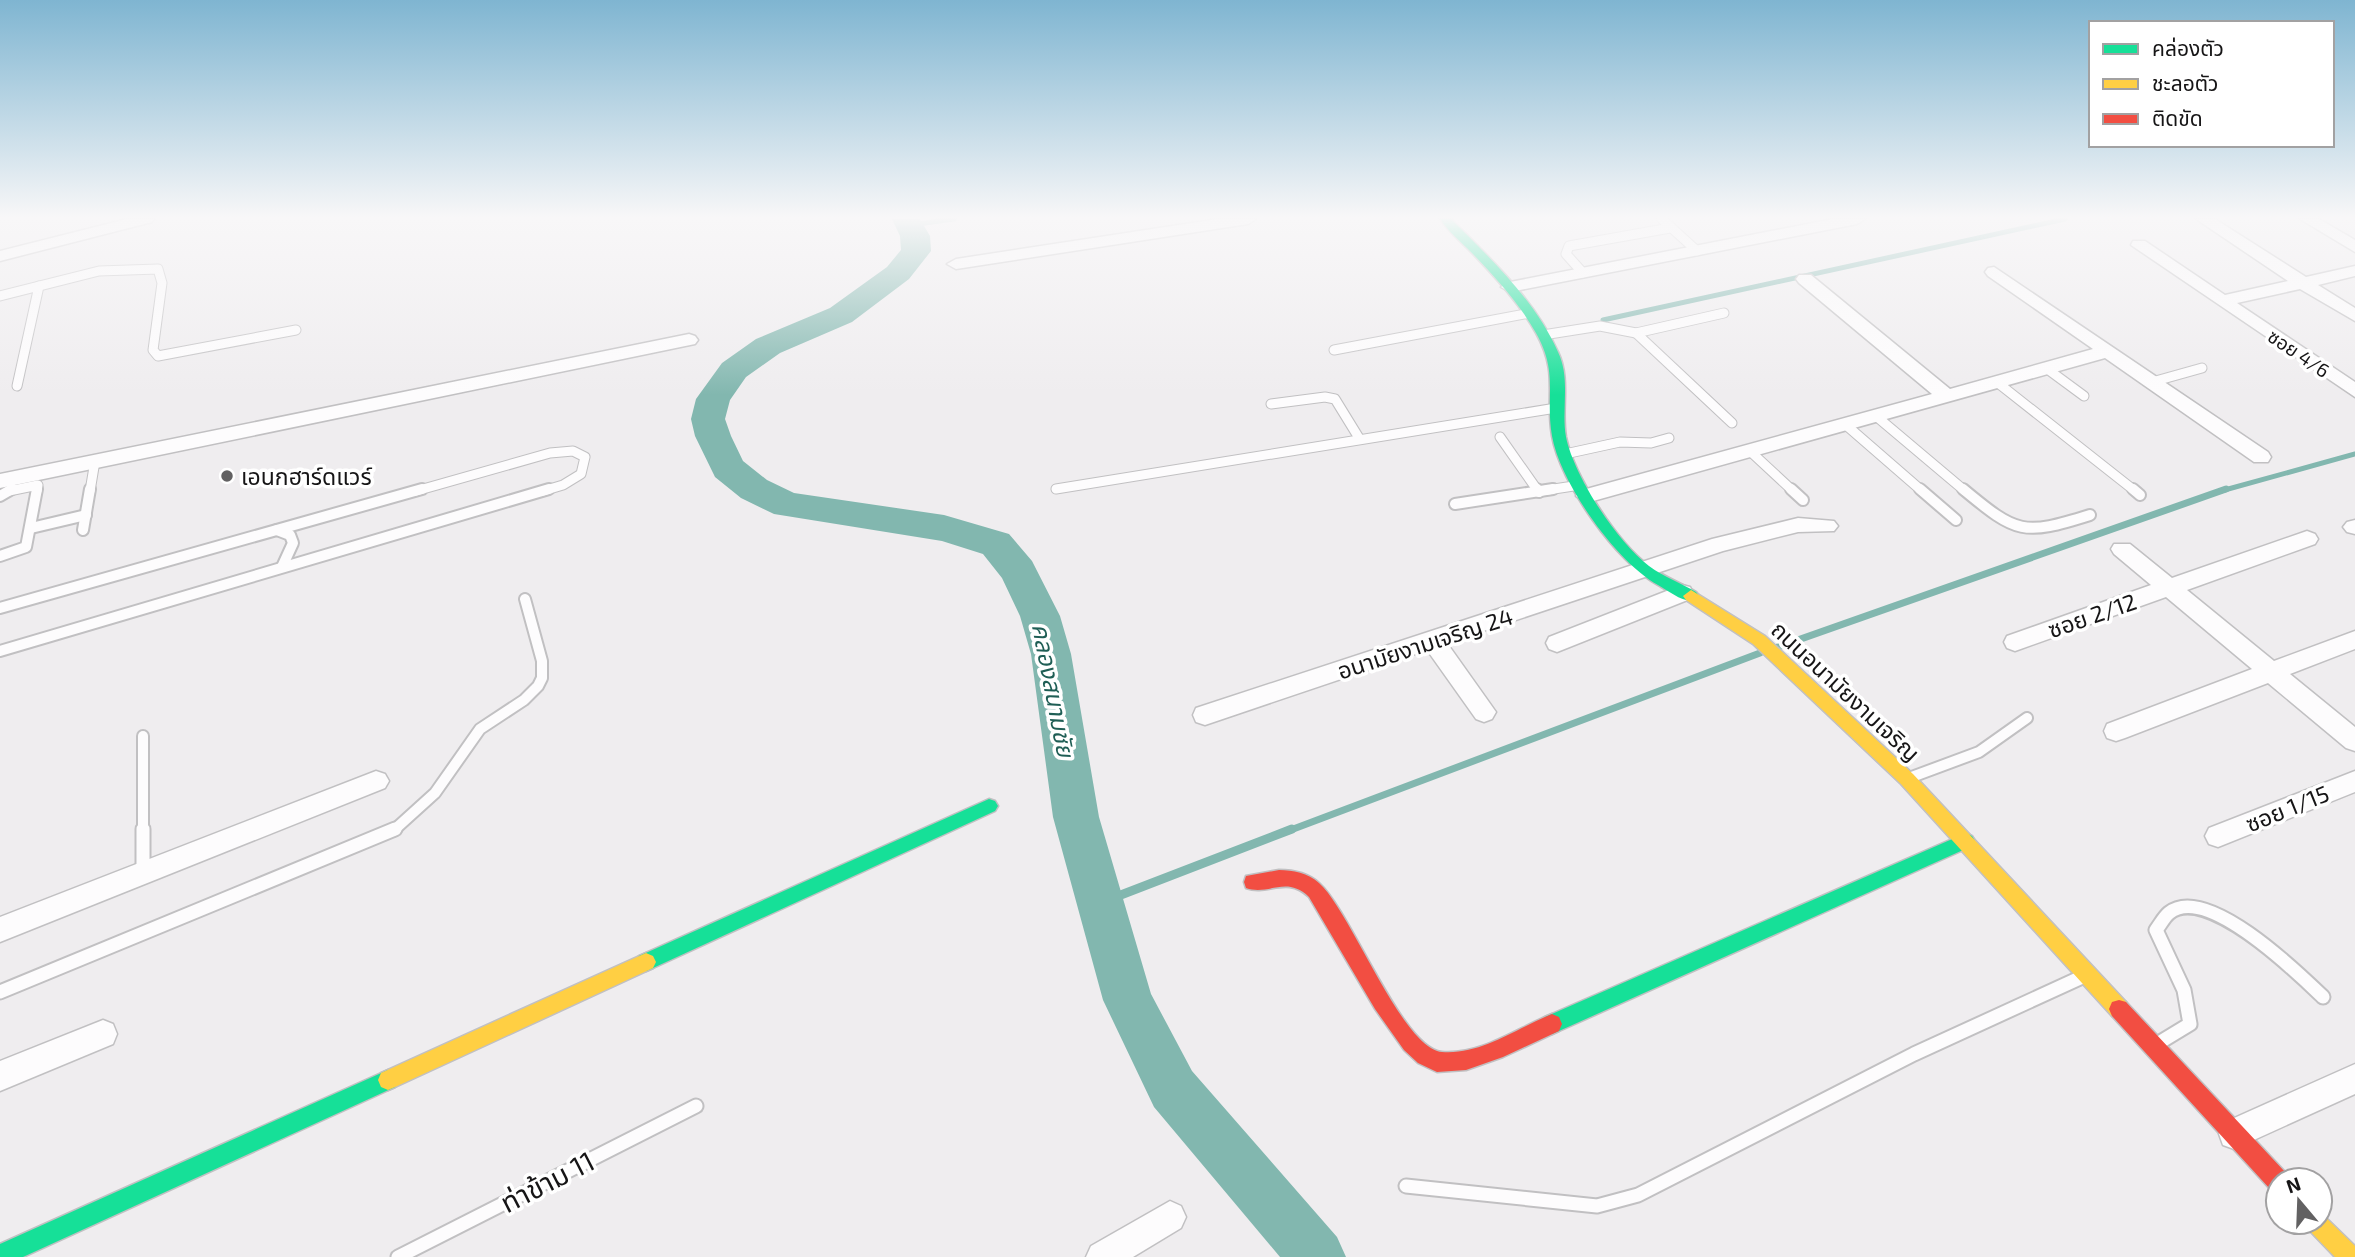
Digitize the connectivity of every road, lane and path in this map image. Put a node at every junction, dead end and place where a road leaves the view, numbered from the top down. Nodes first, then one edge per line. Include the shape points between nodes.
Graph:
1 (83, 278) edge
2 (160, 278) edge
3 (1501, 278) edge
4 (1559, 278) edge
5 (2002, 278) edge
6 (2188, 278) edge
7 (2296, 278) edge
8 (2327, 278) edge
9 (1805, 279) dead end
10 (2304, 283) junction
11 (39, 286) junction
12 (1510, 287) junction
13 (0, 296) edge
14 (2223, 301) junction
15 (1530, 313) junction
16 (1724, 313) dead end
17 (2355, 316) edge
18 (296, 330) dead end
19 (1636, 333) junction
20 (1543, 335) junction
21 (689, 340) dead end
22 (1334, 349) dead end
23 (2108, 351) junction
24 (2046, 368) junction
25 (2202, 368) dead end
26 (2152, 382) junction
27 (1998, 383) junction
28 (17, 386) dead end
29 (2355, 391) edge
30 (2084, 396) dead end
31 (1948, 397) junction
32 (1271, 404) dead end
33 (1556, 408) junction
34 (1876, 416) junction
35 (1732, 423) dead end
36 (1846, 425) junction
37 (1500, 437) dead end
38 (1359, 438) junction
39 (1669, 438) dead end
40 (1751, 452) junction
41 (1565, 454) junction
42 (2261, 457) dead end
43 (95, 461) junction
44 (0, 481) edge
45 (1056, 489) dead end
46 (1583, 491) junction
47 (1539, 492) junction
48 (2140, 495) dead end
49 (0, 496) edge
50 (1803, 500) dead end
51 (1455, 504) dead end
52 (86, 515) junction
53 (2090, 515) dead end
54 (1956, 520) dead end
55 (1827, 526) dead end
56 (31, 528) junction
57 (83, 530) dead end
58 (277, 530) junction
59 (2306, 539) dead end
60 (2122, 549) dead end
61 (0, 556) edge
62 (282, 567) junction
63 (1643, 569) junction
64 (2170, 588) junction
65 (1682, 593) junction
66 (526, 599) dead end
67 (0, 608) edge
68 (2355, 640) edge
69 (1433, 641) junction
70 (2015, 642) dead end
71 (1556, 643) dead end
72 (0, 652) edge
73 (2272, 673) junction
74 (1484, 712) dead end
75 (1205, 715) dead end
76 (2027, 718) dead end
77 (2116, 731) dead end
78 (143, 736) dead end
79 (2355, 741) edge
80 (1907, 779) junction
81 (376, 781) dead end
82 (2355, 781) edge
83 (989, 806) dead end
84 (2218, 836) dead end
85 (1966, 841) junction
86 (143, 873) junction
87 (1253, 882) dead end
88 (0, 930) edge
89 (2087, 975) junction
90 (0, 992) edge
91 (2323, 996) dead end
92 (103, 1034) dead end
93 (2154, 1046) junction
94 (0, 1076) edge
95 (2355, 1079) edge
96 (696, 1106) dead end
97 (2234, 1134) junction
98 (2264, 1166) edge
99 (1406, 1186) dead end
100 (1170, 1217) dead end
101 (2330, 1236) edge
102 (0, 1256) edge
103 (398, 1257) edge
104 (1102, 1257) edge
105 (2350, 1257) edge

1 - 11 lane
2 - 18 lane via 153,350 158,356
3 - 12 street, ถนนอนามัยงามเจริญ
4 - 12 street
5 - 23 street
6 - 14 street, ซอย 4/6
7 - 10 street
8 - 10 street
9 - 31 street
10 - 14 street
10 - 17 street
11 - 13 lane
11 - 28 lane
12 - 15 street, ถนนอนามัยงามเจริญ
14 - 29 street, ซอย 4/6
15 - 20 street, ถนนอนามัยงามเจริญ
15 - 22 lane
16 - 19 lane
19 - 20 lane via 1600,326
19 - 35 lane
20 - 33 street, ถนนอนามัยงามเจริญ via 1559,371
21 - 43 street
23 - 24 street
23 - 26 street
24 - 27 street
24 - 30 lane
25 - 26 lane
26 - 42 street
27 - 31 street
27 - 48 lane
31 - 34 street
32 - 38 lane via 1335,399
33 - 38 lane
33 - 41 street, ถนนอนามัยงามเจริญ
34 - 36 street
34 - 53 lane via 2014,527 2038,531
36 - 40 street
36 - 54 lane
37 - 47 lane
38 - 45 lane
39 - 41 lane
40 - 46 street
40 - 50 lane
41 - 46 street, ถนนอนามัยงามเจริญ
43 - 44 street
43 - 52 lane
46 - 47 lane
46 - 63 street, ถนนอนามัยงามเจริญ via 1613,537
47 - 51 lane
49 - 56 lane via 38,485
52 - 56 lane
52 - 57 lane
55 - 63 street via 1769,530
56 - 61 lane via 26,547
58 - 62 lane via 290,535 293,543
58 - 62 lane via 550,453 567,450 585,457 581,474 563,485
58 - 67 lane
59 - 64 street, ซอย 2/12
60 - 64 street
62 - 72 lane
63 - 65 street, ถนนอนามัยงามเจริญ
63 - 69 street, อนามัยงามเจริญ 24
64 - 70 street, ซอย 2/12
64 - 73 street
65 - 71 street
65 - 80 street, ถนนอนามัยงามเจริญ via 1759,640
66 - 90 lane via 544,670 541,682 477,732 422,809 394,831
68 - 73 street
69 - 74 street
69 - 75 street, อนามัยงามเจริญ 24
73 - 77 street
73 - 79 street
76 - 80 lane via 1979,752
78 - 86 lane
80 - 85 street, ถนนอนามัยงามเจริญ
81 - 86 street
82 - 84 street, ซอย 1/15
83 - 102 street
85 - 87 street via 1468,1061 1434,1062 1419,1051 1396,1025 1323,901 1306,883 1281,877
85 - 89 street, ถนนอนามัยงามเจริญ
86 - 88 street
89 - 93 street, ถนนอนามัยงามเจริญ
89 - 99 lane via 1914,1054 1638,1195 1597,1206
91 - 93 lane via 2254,935 2207,911 2187,906 2172,909 2161,917 2156,930 2192,1017 2190,1024
92 - 94 street
93 - 97 street, ถนนอนามัยงามเจริญ
95 - 97 street
96 - 103 lane, ท่าข้าม 11
97 - 98 street, ถนนอนามัยงามเจริญ
100 - 104 street
101 - 105 street

